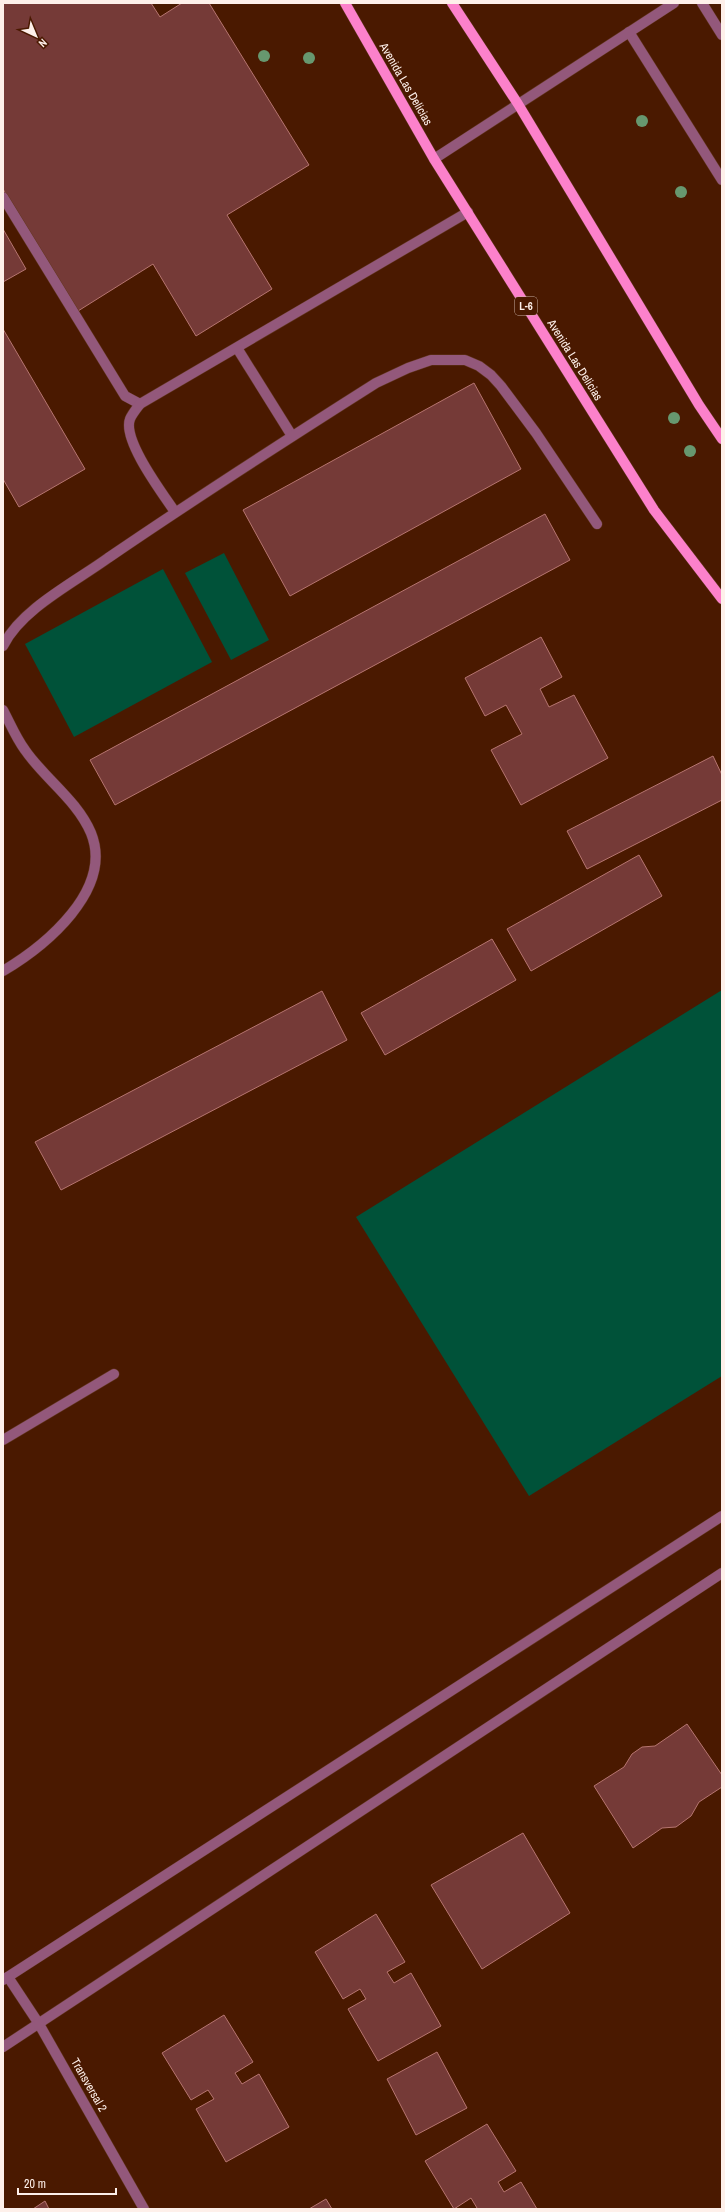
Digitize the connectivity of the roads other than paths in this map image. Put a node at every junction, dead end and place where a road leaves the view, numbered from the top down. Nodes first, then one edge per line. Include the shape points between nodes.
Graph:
1 (345, 3) edge
2 (452, 3) edge
3 (674, 3) edge
4 (702, 3) edge
5 (629, 32) junction
6 (722, 35) edge
7 (518, 104) junction
8 (434, 158) junction
9 (722, 180) edge
10 (3, 197) edge
11 (468, 212) junction
12 (237, 348) junction
13 (140, 404) junction
14 (292, 436) junction
15 (722, 439) edge
16 (175, 512) junction
17 (597, 524) dead end
18 (722, 599) edge
19 (6, 635) edge
20 (3, 646) edge
21 (3, 710) edge
22 (3, 971) edge
23 (114, 1374) dead end
24 (3, 1440) edge
25 (722, 1516) edge
26 (722, 1573) edge
27 (6, 1978) edge
28 (39, 2024) junction
29 (3, 2047) edge
30 (144, 2209) edge

1 - 8 main road, Avenida Las Delicias / L-6
2 - 7 main road
3 - 5 street
4 - 6 street
5 - 7 street
5 - 9 street
7 - 8 street
7 - 15 main road
8 - 11 main road, Avenida Las Delicias / L-6
10 - 13 street via 124,396
11 - 12 street
11 - 18 main road, Avenida Las Delicias / L-6 via 654,510
12 - 13 street
12 - 14 street
13 - 16 street via 130,420 130,436 136,451
14 - 16 street
14 - 17 street via 376,383 408,368 431,360 464,360 485,370 501,386
16 - 19 street via 34,610
19 - 20 street
21 - 22 street via 24,750 76,809 87,827 95,851 95,867 92,880 66,921 22,960
23 - 24 street
25 - 27 street
26 - 28 street
27 - 28 street, Transversal 2
28 - 29 street
28 - 30 street, Transversal 2

